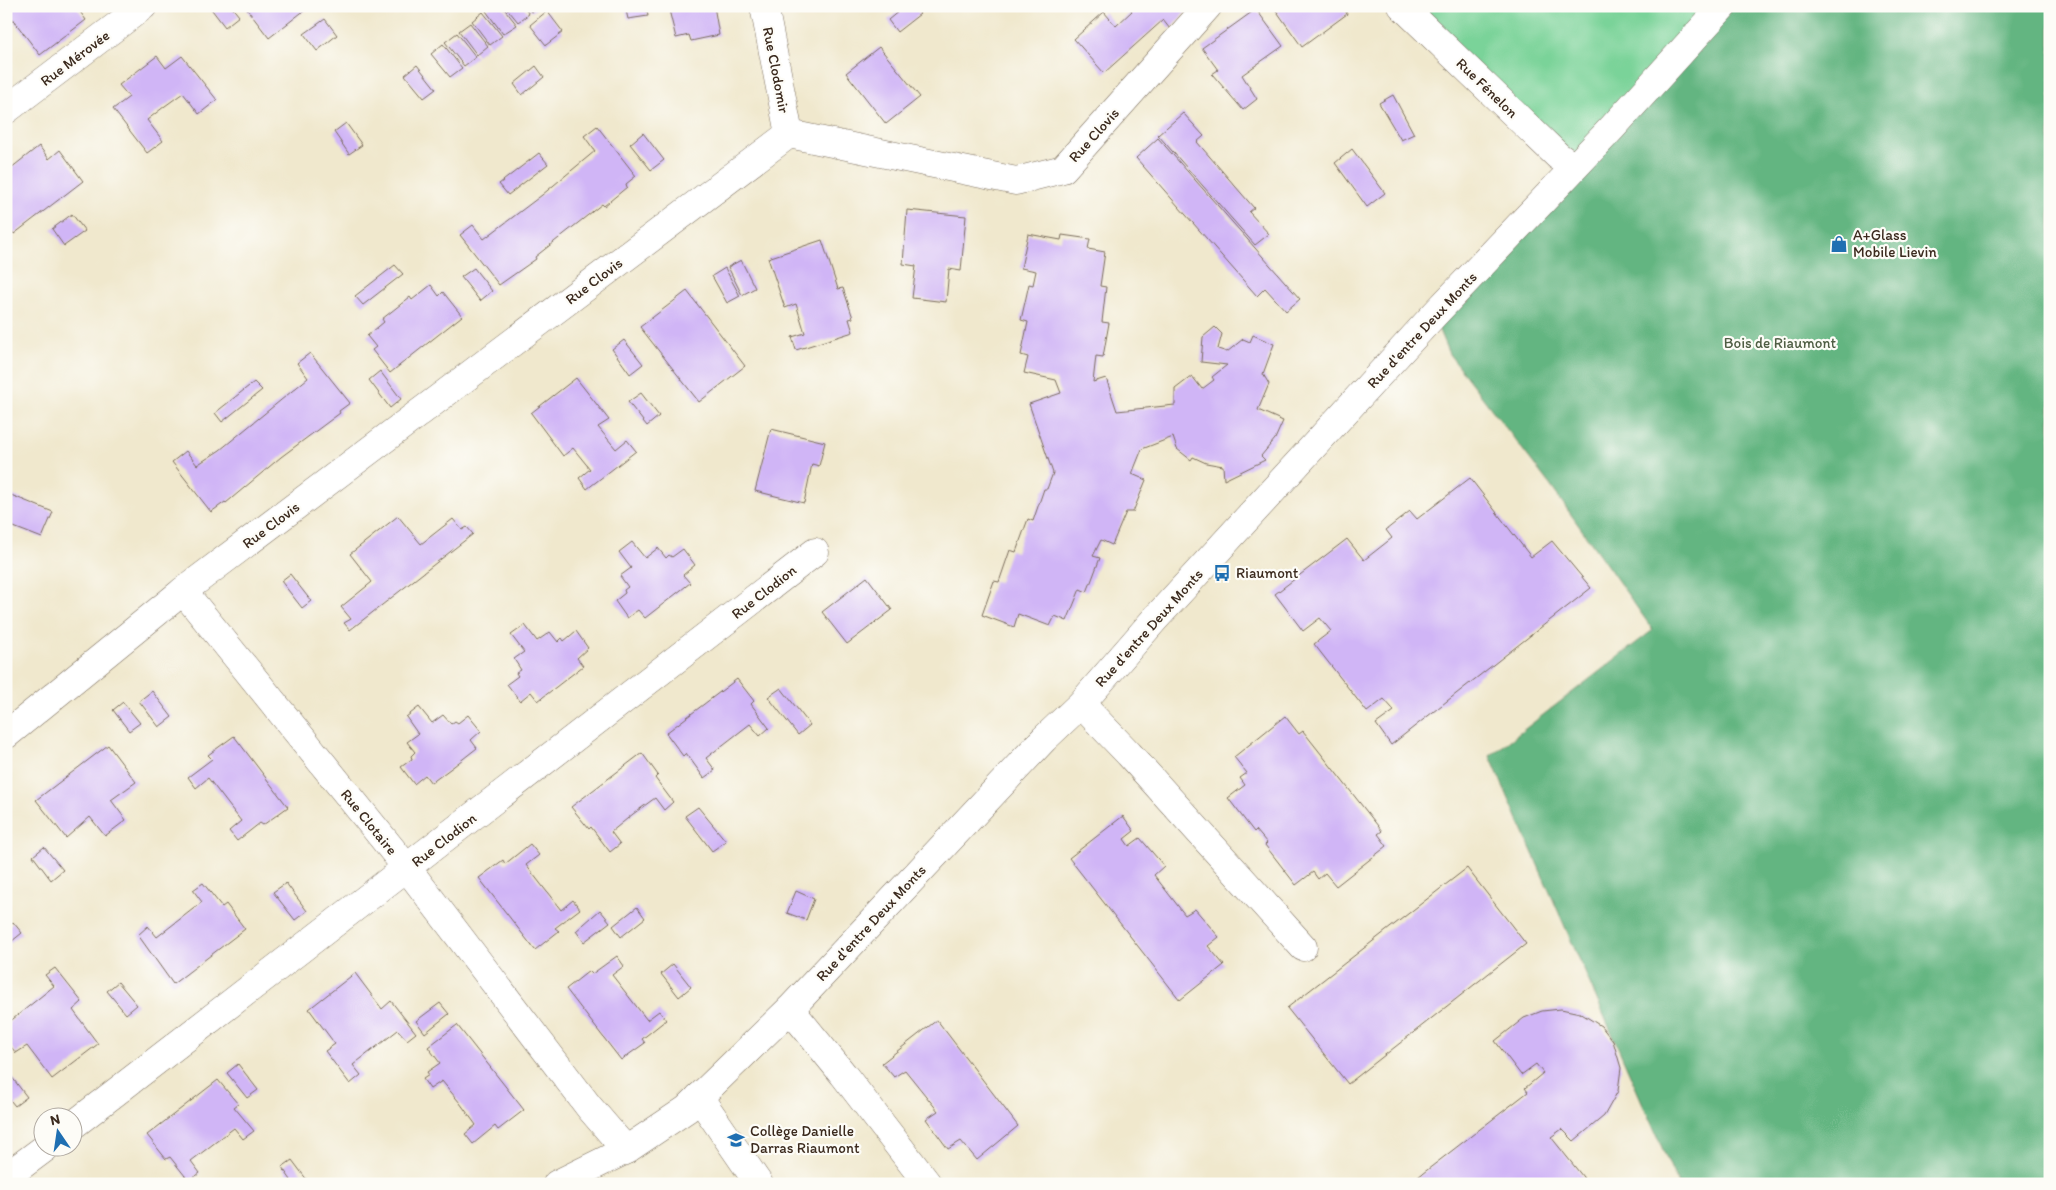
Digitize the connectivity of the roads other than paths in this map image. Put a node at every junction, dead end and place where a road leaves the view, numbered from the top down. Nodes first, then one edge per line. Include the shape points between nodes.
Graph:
1 (143, 6) edge
2 (764, 6) edge
3 (1208, 6) edge
4 (1402, 6) edge
5 (1722, 6) edge
6 (6, 110) edge
7 (789, 134) junction
8 (1574, 167) junction
9 (815, 552) dead end
10 (183, 592) junction
11 (1082, 704) junction
12 (6, 735) edge
13 (407, 868) junction
14 (1303, 947) dead end
15 (790, 1009) junction
16 (700, 1097) junction
17 (82, 1118) edge
18 (626, 1150) junction
19 (32, 1158) edge
20 (6, 1177) edge
21 (926, 1183) edge
22 (558, 1184) edge
23 (759, 1184) edge

1 - 6 street, Rue Mérovée
2 - 7 street, Rue Clodomir
3 - 7 street, Rue Clovis via 1063,169 1016,181
4 - 8 street, Rue Fénelon via 1558,156
5 - 8 street, Rue d'entre Deux Monts
7 - 10 street, Rue Clovis
8 - 11 street, Rue d'entre Deux Monts via 1154,620
9 - 13 street, Rue Clodion
10 - 12 street, Rue Clovis
10 - 13 street, Rue Clotaire
11 - 14 street
11 - 15 street, Rue d'entre Deux Monts via 1044,739
13 - 17 street, Rue Clodion
13 - 18 street, Rue Clotaire via 589,1107
15 - 16 street, Rue d'entre Deux Monts
15 - 21 street
16 - 18 street, Rue d'entre Deux Monts
16 - 23 street
18 - 22 street, Rue d'entre Deux Monts
19 - 20 street

